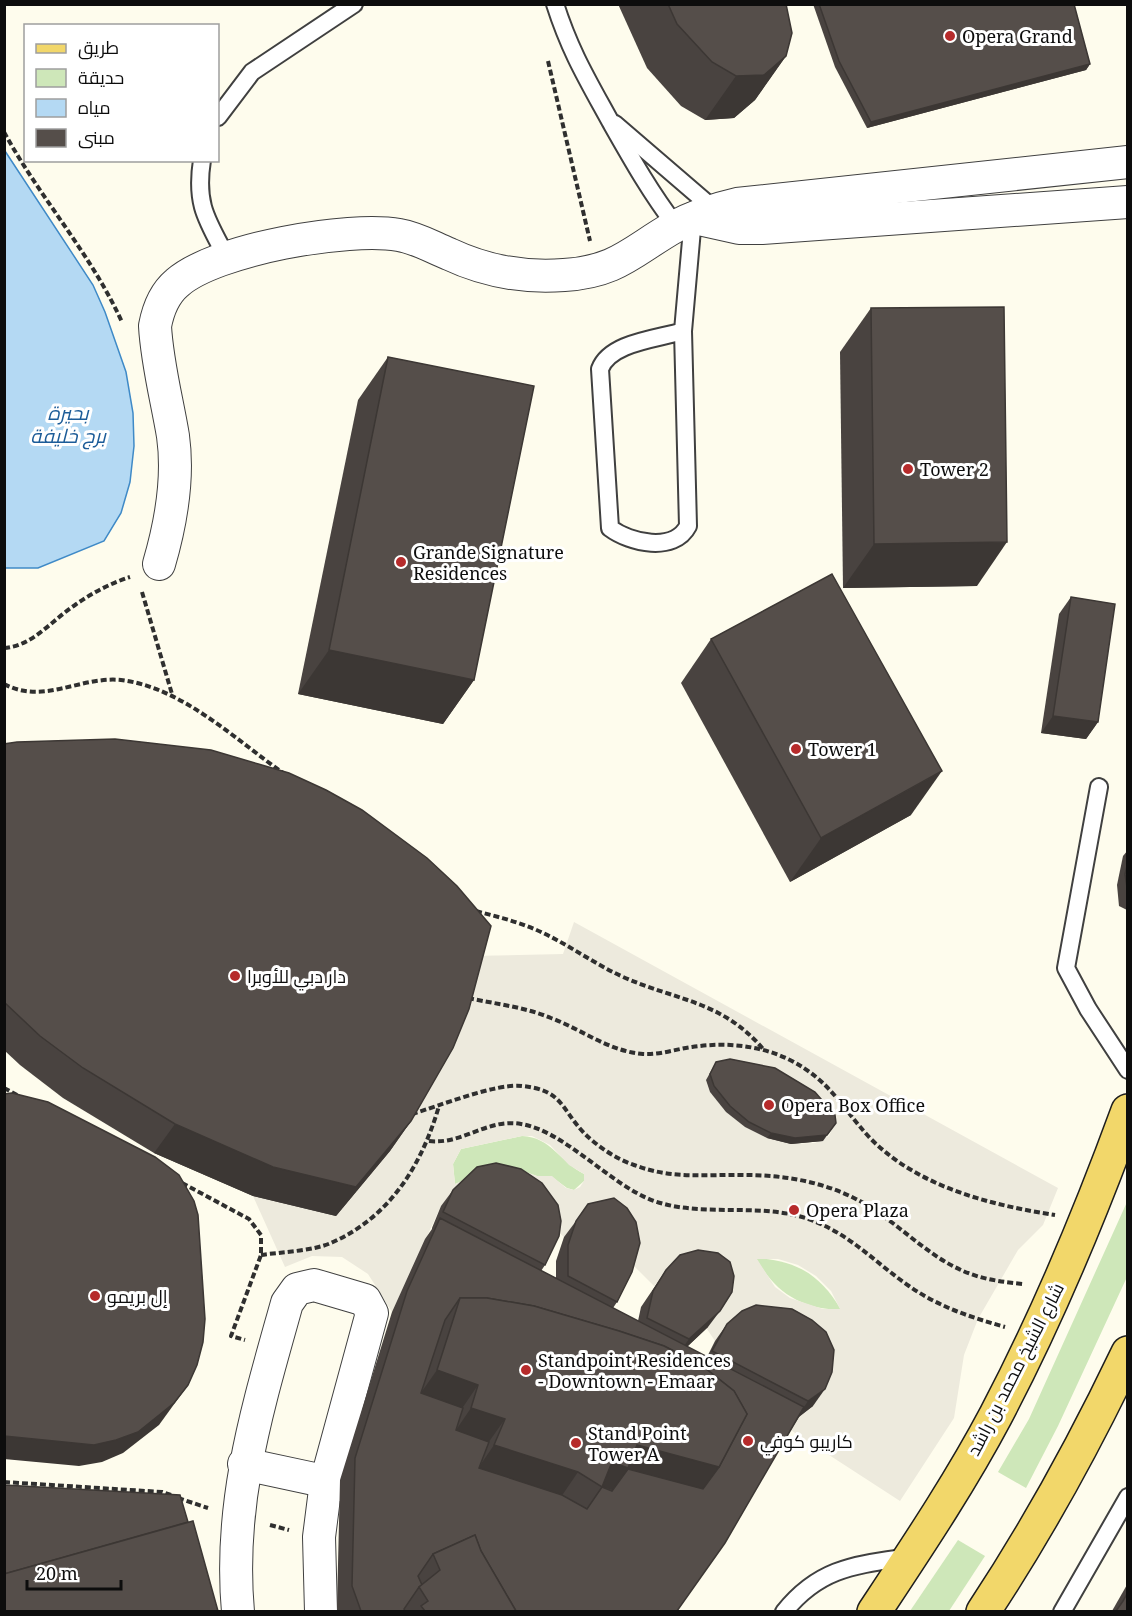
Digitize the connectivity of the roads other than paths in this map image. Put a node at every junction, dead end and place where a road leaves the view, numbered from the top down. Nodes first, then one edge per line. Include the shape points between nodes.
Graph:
1 (354, 4) edge
2 (555, 4) edge
3 (219, 116) edge
4 (610, 120) junction
5 (202, 162) edge
6 (1128, 162) edge
7 (1128, 202) edge
8 (694, 218) junction
9 (227, 258) junction
10 (683, 331) junction
11 (148, 569) road end
12 (1099, 787) dead end
13 (1128, 1070) edge
14 (1128, 1111) edge
15 (1128, 1353) edge
16 (244, 1464) junction
17 (326, 1482) junction
18 (379, 1493) edge
19 (1128, 1497) edge
20 (911, 1557) junction
21 (238, 1611) edge
22 (321, 1611) edge
23 (784, 1611) edge
24 (874, 1611) edge
25 (983, 1611) edge
26 (1062, 1611) edge

1 - 3 lane via 252,72
2 - 4 lane via 576,61
4 - 8 lane
4 - 8 lane via 639,175
5 - 9 lane via 198,185 201,208
6 - 8 street via 760,200
7 - 8 street via 762,228 739,228
8 - 9 street via 626,260 596,271 544,275 501,271 474,265 424,242 378,232 332,234
8 - 10 lane
9 - 11 street via 174,284 158,311 156,342 174,465 170,520
10 - 10 lane via 614,352 600,369 610,528 635,541 673,541 688,526
12 - 13 lane via 1066,968
14 - 20 main road, شارع الشيخ محمد بن راشد via 1035,1336 996,1415
15 - 25 main road via 1031,1537
16 - 17 street
16 - 17 street via 287,1303 297,1289 314,1285 357,1297 370,1306 372,1321
16 - 21 street via 236,1559
17 - 18 street
17 - 22 street via 319,1536
19 - 26 lane
20 - 23 lane via 829,1573 810,1584
20 - 24 main road, شارع الشيخ محمد بن راشد

